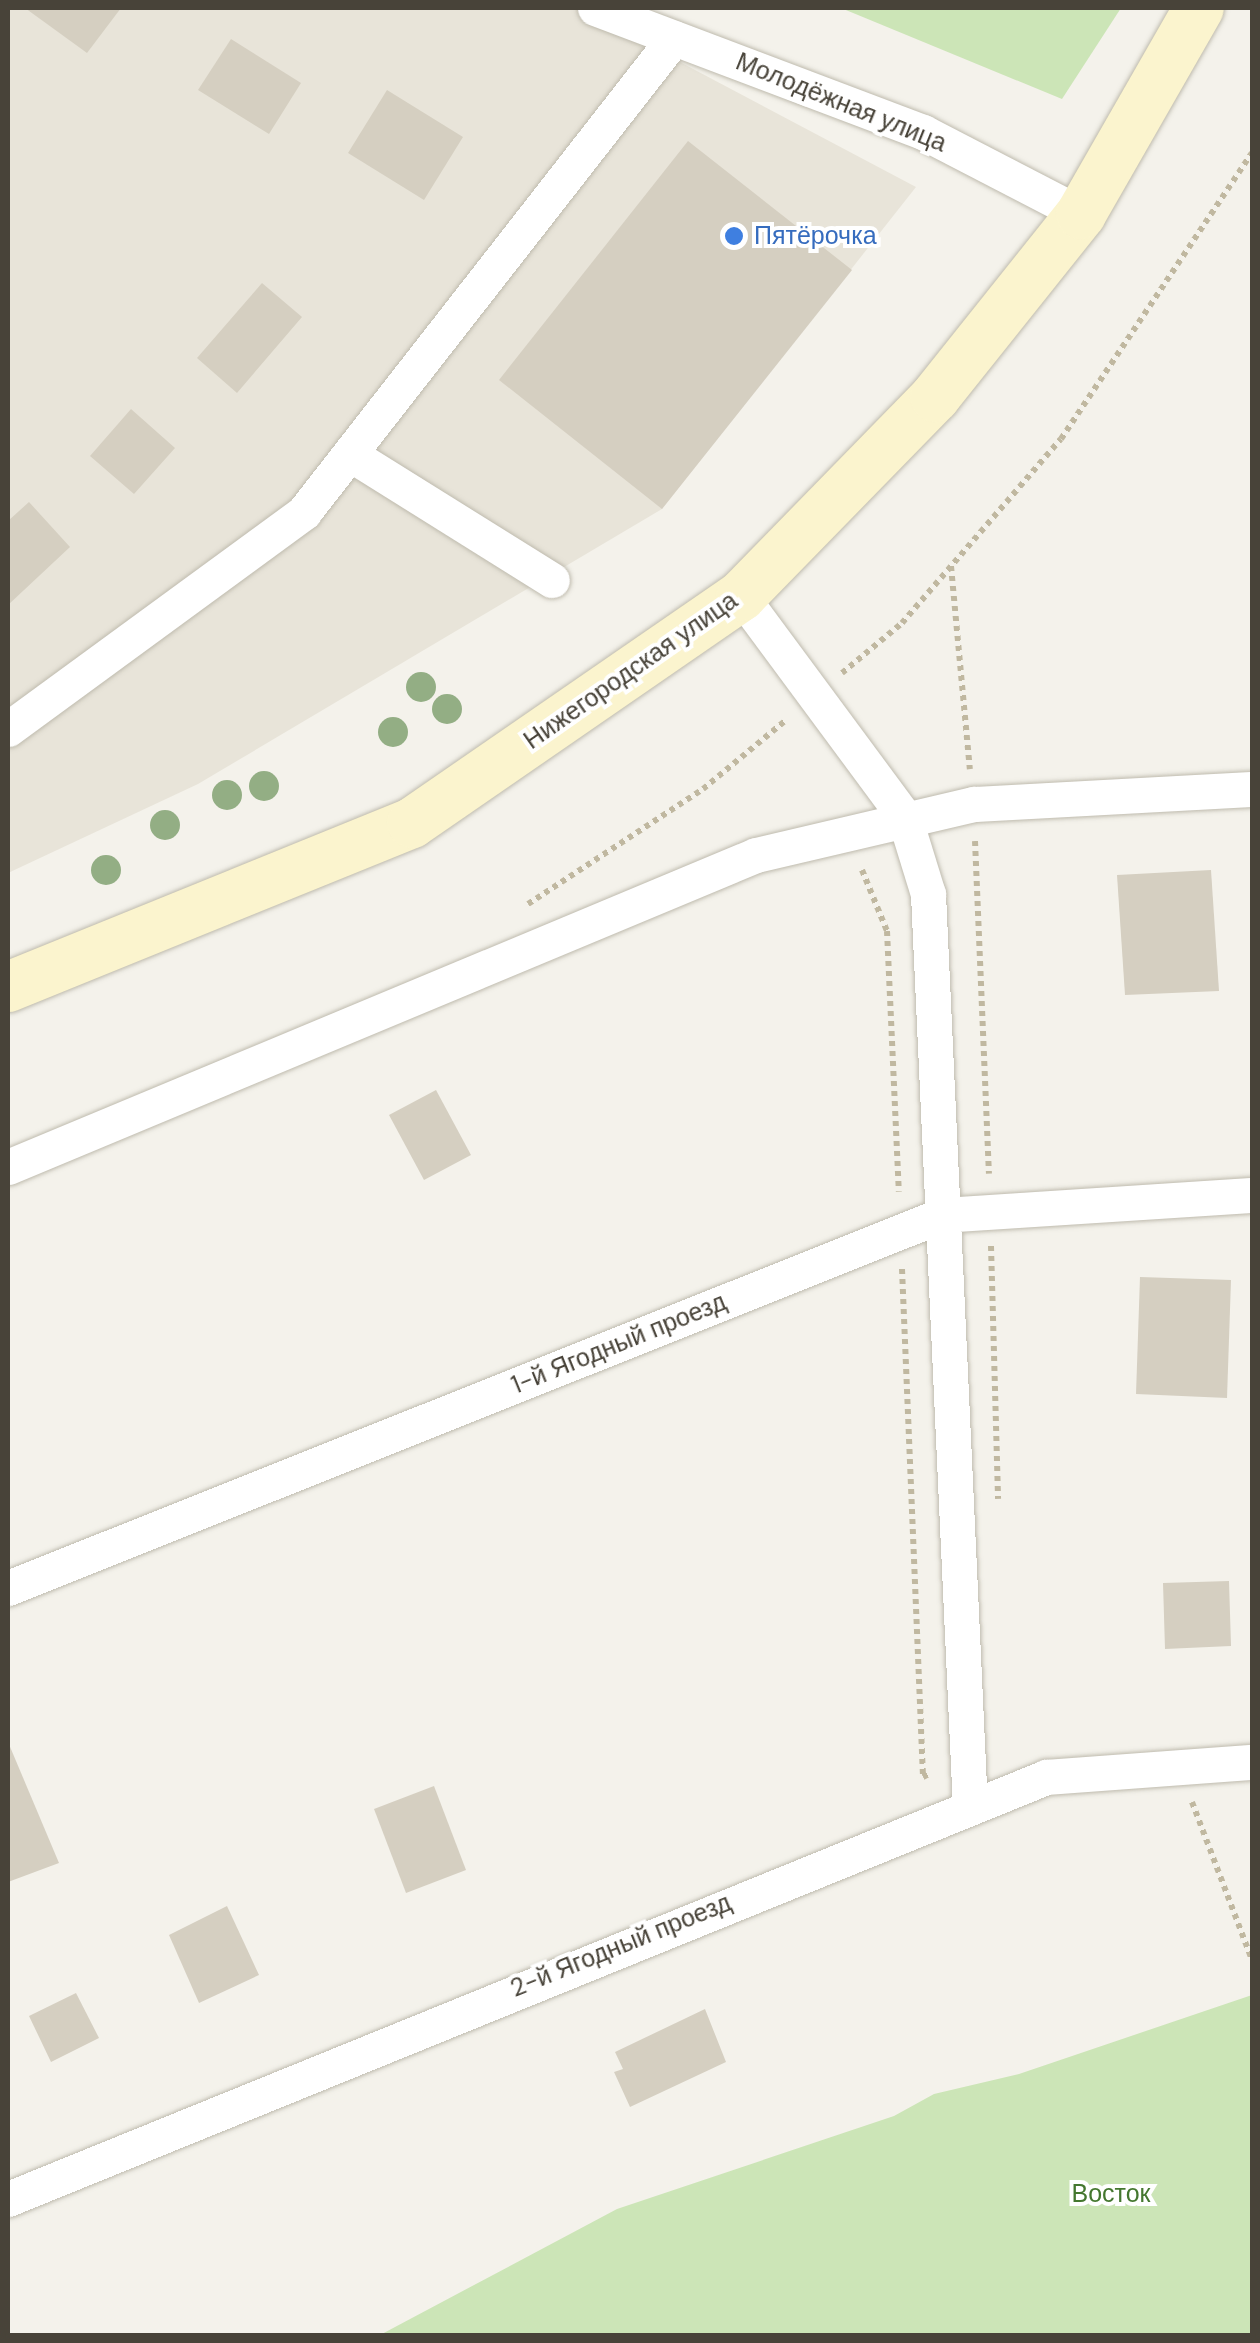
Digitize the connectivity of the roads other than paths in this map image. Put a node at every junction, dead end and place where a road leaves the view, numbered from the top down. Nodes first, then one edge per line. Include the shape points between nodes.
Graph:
1 (595, 8) edge
2 (1199, 8) edge
3 (674, 38) junction
4 (1081, 214) junction
5 (350, 454) junction
6 (552, 580) dead end
7 (741, 596) junction
8 (8, 729) edge
9 (1252, 789) edge
10 (904, 816) junction
11 (8, 987) edge
12 (8, 1167) edge
13 (1252, 1195) edge
14 (942, 1215) junction
15 (8, 1588) edge
16 (1252, 1762) edge
17 (970, 1807) junction
18 (8, 2199) edge

1 - 3 street, Молодёжная улица
2 - 4 street, Нижегородская улица
3 - 4 street, Молодёжная улица via 923,132
3 - 5 street
4 - 7 street, Нижегородская улица via 935,397
5 - 6 street
5 - 8 street via 304,512
7 - 10 street
7 - 11 street, Нижегородская улица via 412,823
9 - 10 street via 974,804
10 - 12 street via 756,855
10 - 14 street via 928,894
13 - 14 street, 1-й Ягодный проезд
14 - 15 street, 1-й Ягодный проезд
14 - 17 street
16 - 17 street, 2-й Ягодный проезд via 1046,1777
17 - 18 street, 2-й Ягодный проезд

